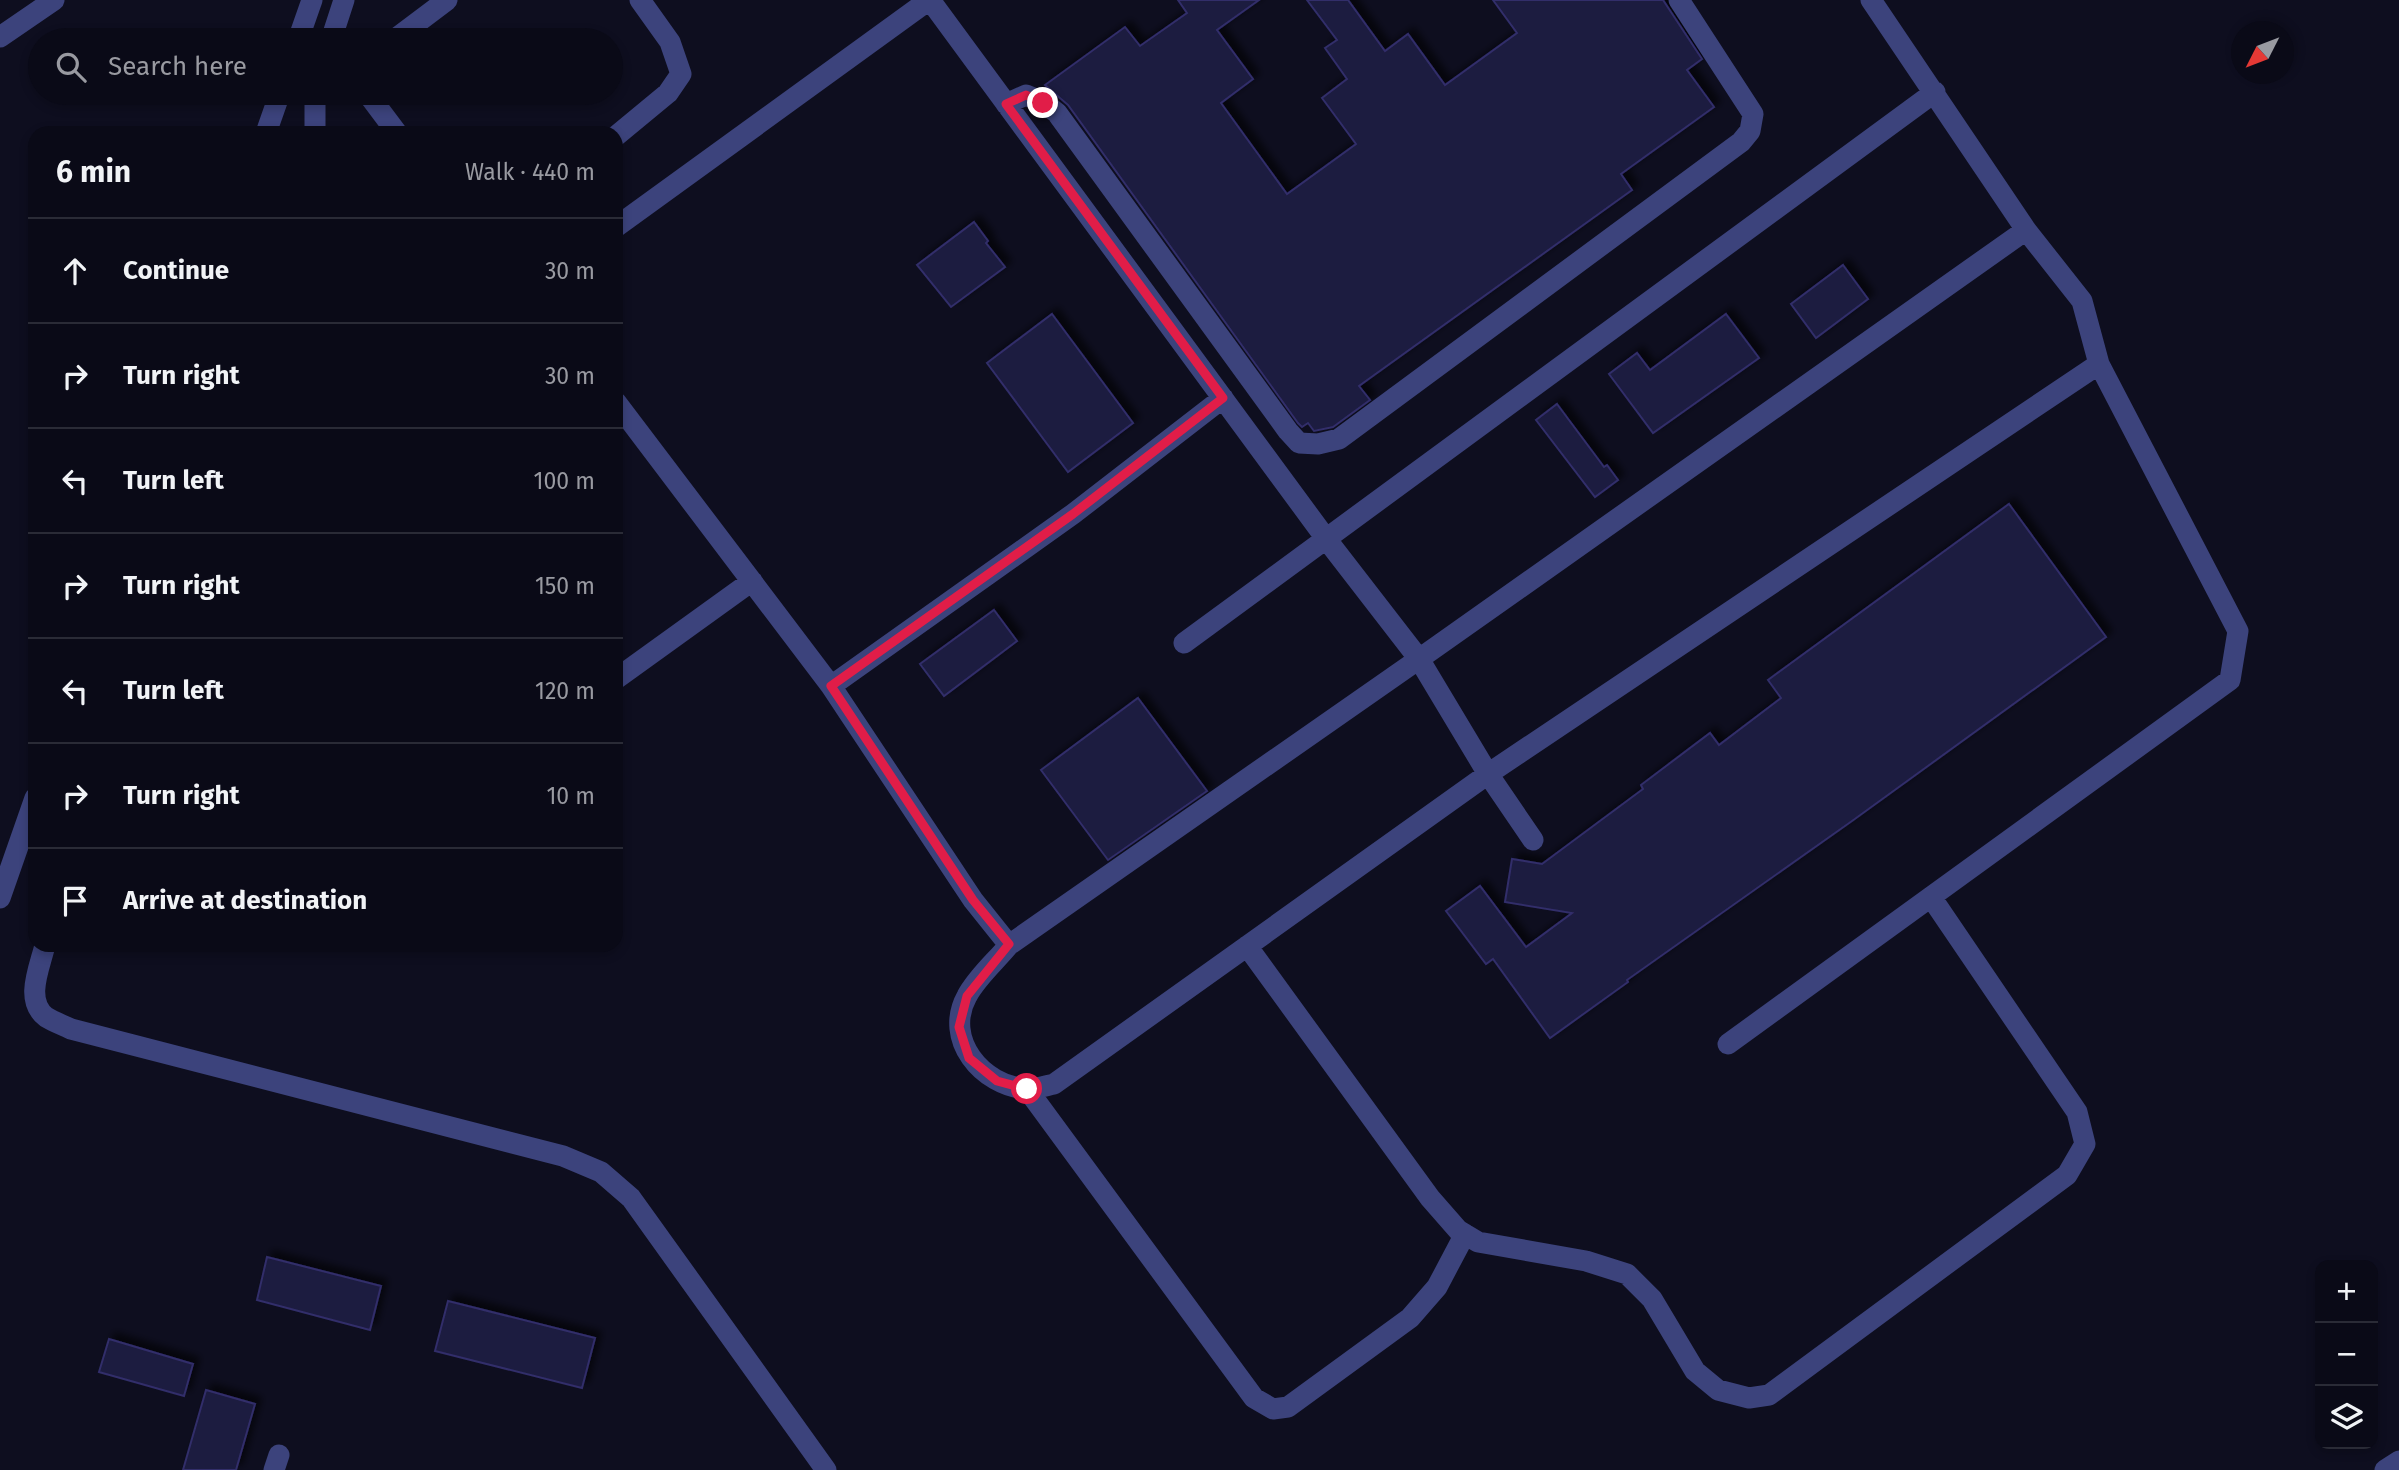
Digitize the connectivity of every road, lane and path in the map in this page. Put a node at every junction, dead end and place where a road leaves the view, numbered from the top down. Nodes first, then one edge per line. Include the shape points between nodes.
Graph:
1 (54, 0) edge
2 (313, 0) edge
3 (344, 0) edge
4 (447, 0) edge
5 (640, 0) edge
6 (929, 0) edge
7 (1679, 0) edge
8 (1871, 0) edge
9 (303, 28) edge
10 (335, 28) edge
11 (410, 28) edge
12 (0, 37) edge
13 (1935, 92) junction
14 (1006, 104) junction
15 (276, 105) edge
16 (315, 105) edge
17 (376, 105) edge
18 (268, 126) edge
19 (315, 126) edge
20 (392, 126) edge
21 (623, 130) edge
22 (623, 222) edge
23 (2026, 230) junction
24 (2099, 364) junction
25 (1223, 398) junction
26 (623, 411) edge
27 (1327, 540) junction
28 (752, 581) junction
29 (1184, 643) dead end
30 (1419, 659) junction
31 (623, 674) edge
32 (831, 686) junction
33 (1488, 774) junction
34 (28, 818) edge
35 (1533, 839) dead end
36 (1931, 897) junction
37 (0, 898) edge
38 (1009, 944) junction
39 (1247, 946) junction
40 (43, 952) edge
41 (1728, 1044) dead end
42 (1027, 1089) junction
43 (1465, 1234) junction
44 (2399, 1461) edge
45 (826, 1470) edge
46 (2385, 1470) edge

1 - 12 street
2 - 9 street
3 - 10 street
4 - 11 street
5 - 21 street via 670,42 681,74 668,93
6 - 14 street
6 - 22 street
7 - 14 street via 1754,114 1750,131 1339,439 1318,444 1299,443 1288,432 1057,113 1026,95
8 - 13 street
13 - 23 street
13 - 27 street
14 - 25 street
15 - 18 street
16 - 19 street
17 - 20 street
23 - 24 street via 2082,301
23 - 30 street
24 - 33 street
24 - 36 street via 2238,631 2230,680
25 - 27 street
25 - 32 street via 1073,514
26 - 28 street
27 - 29 street
27 - 30 street
28 - 31 street
28 - 32 street
30 - 33 street
30 - 38 street
32 - 38 street via 973,900
33 - 35 street
33 - 39 street
34 - 37 street
36 - 41 street
36 - 43 street via 2077,1112 2085,1144 2067,1175 1769,1395 1749,1398 1718,1390 1695,1371 1652,1299 1626,1274 1586,1261 1478,1242
38 - 42 street via 967,996 959,1027 969,1058 997,1081
39 - 42 street via 1054,1084
39 - 43 street via 1430,1198
40 - 45 street via 34,1003 45,1016 71,1029 563,1156 601,1172 631,1198
42 - 43 street via 1254,1398 1273,1409 1288,1407 1410,1318 1437,1287
44 - 46 street

